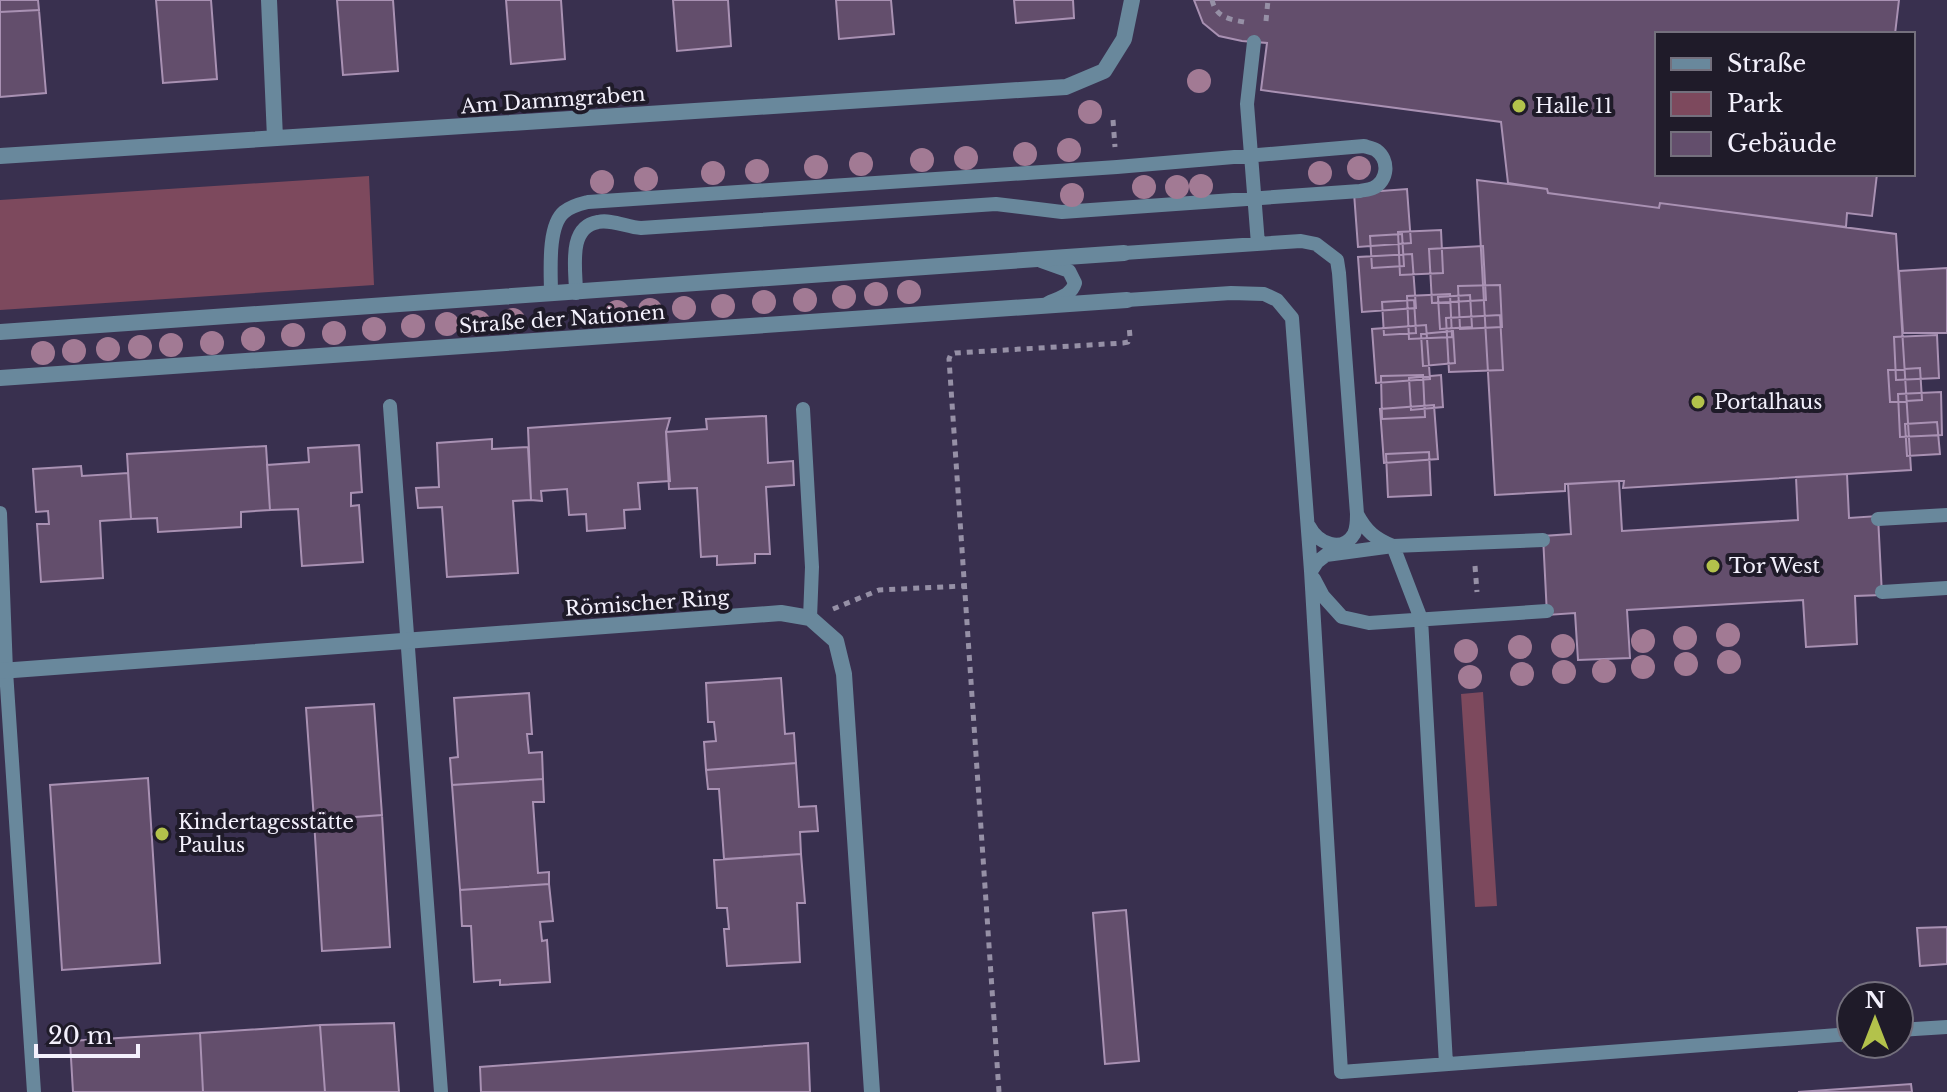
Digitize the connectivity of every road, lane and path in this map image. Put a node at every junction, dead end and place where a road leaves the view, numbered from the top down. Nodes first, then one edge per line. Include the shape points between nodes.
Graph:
1 (269, 0) edge
2 (1132, 0) edge
3 (1212, 0) edge
4 (1268, 0) edge
5 (1251, 23) dead end
6 (1265, 25) dead end
7 (1254, 42) dead end
8 (1113, 120) dead end
9 (275, 138) junction
10 (1251, 155) junction
11 (0, 156) edge
12 (1116, 156) dead end
13 (1254, 198) junction
14 (1258, 244) junction
15 (1124, 253) joint
16 (1037, 261) junction
17 (576, 293) junction
18 (551, 294) junction
19 (1040, 307) junction
20 (1128, 308) junction
21 (0, 332) edge
22 (0, 378) edge
23 (390, 406) dead end
24 (803, 409) dead end
25 (0, 513) edge
26 (1357, 514) junction
27 (1947, 515) edge
28 (1878, 519) dead end
29 (1307, 522) junction
30 (1543, 540) dead end
31 (1393, 546) junction
32 (1474, 562) dead end
33 (1311, 571) junction
34 (963, 586) junction
35 (1947, 588) edge
36 (1882, 592) dead end
37 (1477, 597) dead end
38 (1547, 611) dead end
39 (810, 618) junction
40 (1421, 619) junction
41 (408, 642) junction
42 (3, 671) edge
43 (1947, 1027) edge
44 (1915, 1029) edge
45 (1835, 1035) edge
46 (1446, 1064) junction
47 (34, 1092) edge
48 (441, 1092) edge
49 (872, 1092) edge
50 (999, 1092) edge

1 - 9 street
2 - 9 street, Am Dammgraben via 1124,39 1104,71 1066,87
3 - 5 path via 1224,19
4 - 6 path
7 - 10 lane via 1247,104
8 - 12 path
9 - 11 street, Am Dammgraben
10 - 13 lane
10 - 13 lane via 1364,146 1385,159 1386,169 1374,188
10 - 18 lane via 588,202 561,213 556,223
13 - 14 lane
13 - 17 lane via 1062,212 996,204 641,228 599,221 588,225 576,241
14 - 15 lane
14 - 26 lane via 1316,244 1337,260
15 - 16 street, Straße der Nationen
16 - 17 street, Straße der Nationen
16 - 19 lane via 1069,271 1075,283 1065,296
17 - 18 street, Straße der Nationen
18 - 21 street, Straße der Nationen
19 - 20 street, Straße der Nationen
19 - 22 street, Straße der Nationen
20 - 29 lane via 1231,293 1264,294 1286,309 1294,331
20 - 34 path via 1128,342 951,354
23 - 41 lane
24 - 39 lane
25 - 42 lane
26 - 29 lane via 1352,537 1344,543 1321,542
26 - 31 lane via 1365,529
27 - 28 lane
29 - 33 lane
30 - 31 lane
31 - 33 lane via 1326,555
31 - 40 lane
32 - 37 path
33 - 40 lane via 1323,596 1342,617 1369,623
33 - 46 lane via 1341,1072
34 - 39 path via 879,590
34 - 50 path
35 - 36 lane
38 - 40 lane
39 - 41 street, Römischer Ring via 781,613
39 - 49 street via 836,641 844,674
40 - 46 lane
41 - 42 street, Römischer Ring
41 - 48 lane
42 - 47 lane
43 - 44 lane
45 - 46 lane

